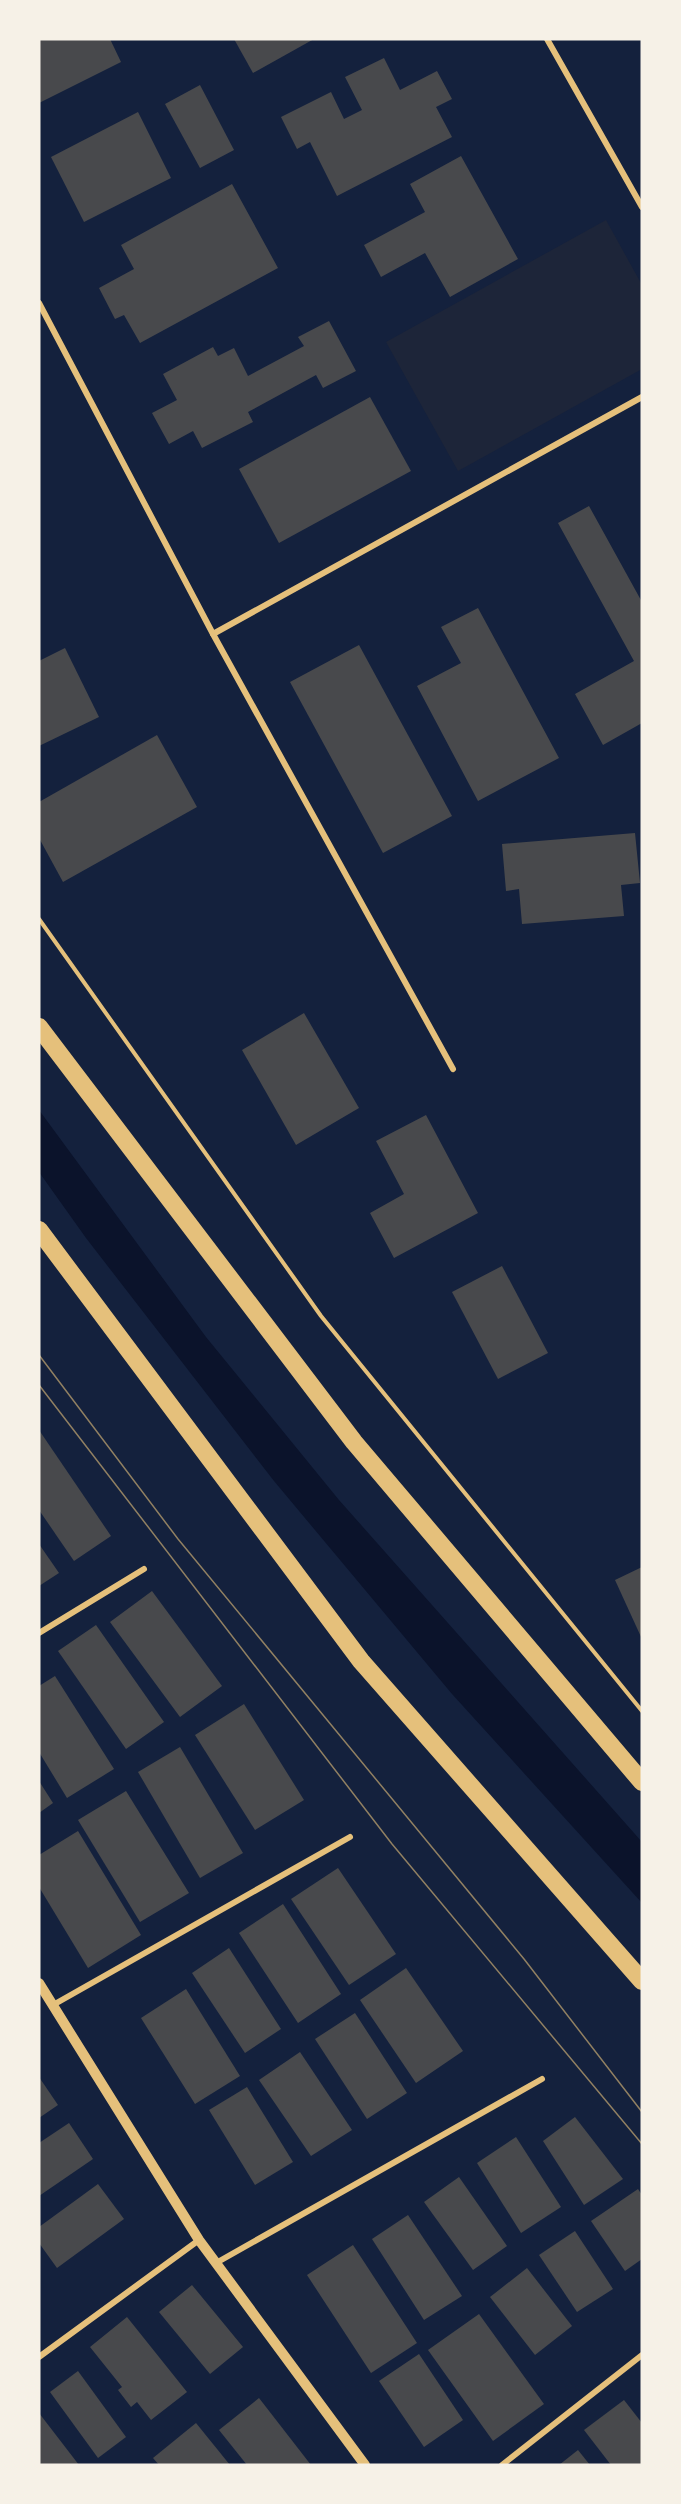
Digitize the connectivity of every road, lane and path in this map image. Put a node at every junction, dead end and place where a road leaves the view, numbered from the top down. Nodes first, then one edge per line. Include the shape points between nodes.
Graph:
1 (547, 39) edge
2 (642, 207) edge
3 (39, 303) edge
4 (642, 397) edge
5 (213, 634) junction
6 (39, 920) edge
7 (39, 1027) edge
8 (453, 1069) dead end
9 (39, 1230) edge
10 (144, 1569) dead end
11 (39, 1633) edge
12 (642, 1711) edge
13 (642, 1782) edge
14 (350, 1837) dead end
15 (642, 1981) edge
16 (39, 1983) edge
17 (53, 2005) junction
18 (542, 2079) dead end
19 (199, 2240) junction
20 (216, 2263) junction
21 (642, 2355) edge
22 (39, 2357) edge
23 (365, 2465) edge
24 (502, 2465) edge

1 - 2 street
3 - 5 street
4 - 5 street
5 - 8 street
6 - 12 path via 321,1316
7 - 13 highway via 354,1442
9 - 15 highway via 361,1661
10 - 11 street
14 - 17 street
16 - 17 street
17 - 19 street
18 - 20 street
19 - 20 street
19 - 22 street
20 - 23 street
21 - 24 street

